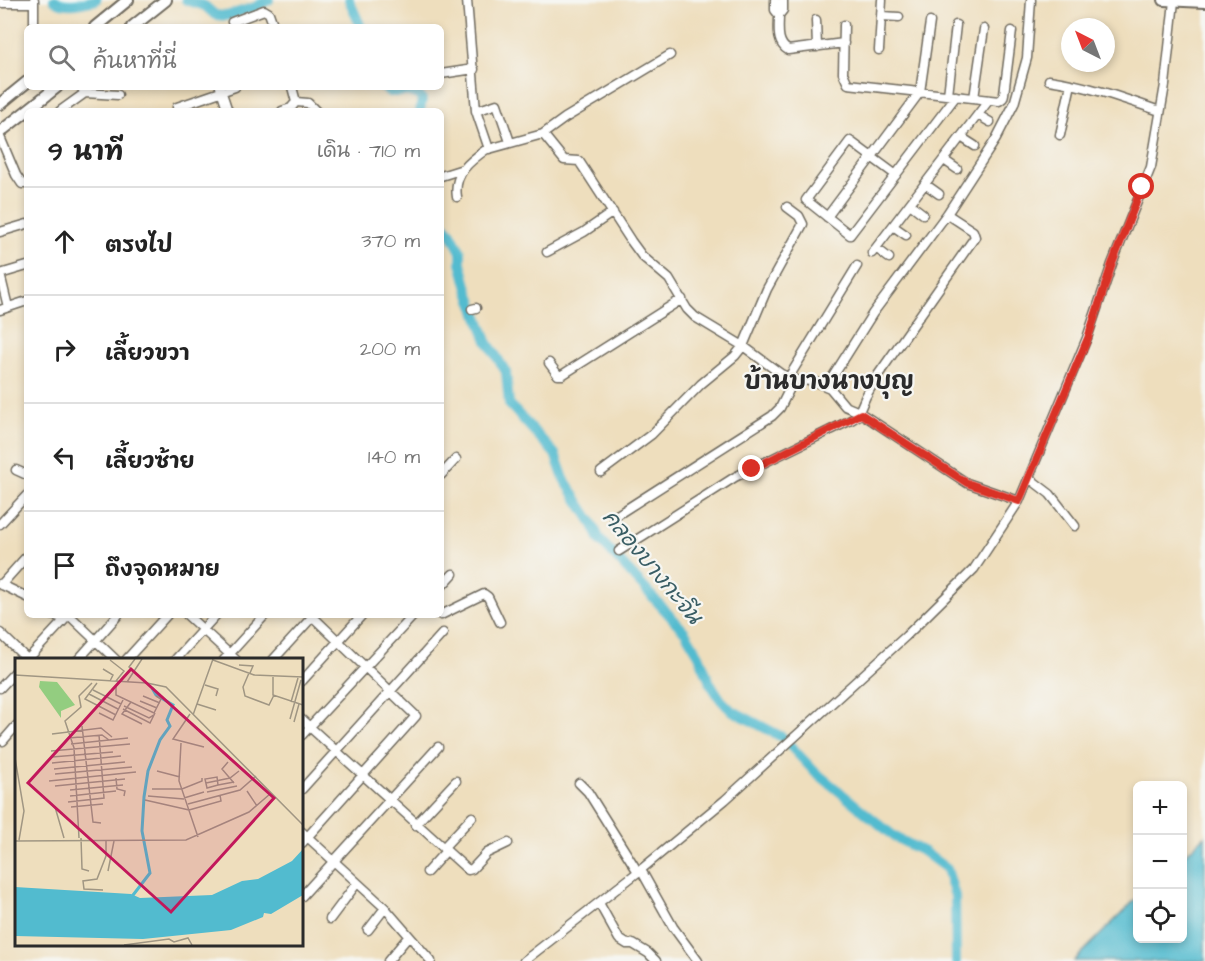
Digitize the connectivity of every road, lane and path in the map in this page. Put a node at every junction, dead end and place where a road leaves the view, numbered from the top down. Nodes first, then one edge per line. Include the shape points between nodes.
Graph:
1 (128, 0) edge
2 (166, 0) edge
3 (467, 0) edge
4 (776, 0) edge
5 (783, 0) edge
6 (882, 0) edge
7 (1031, 0) edge
8 (1164, 0) edge
9 (1174, 0) edge
10 (34, 2) edge
11 (1205, 2) edge
12 (0, 3) edge
13 (779, 15) junction
14 (881, 16) junction
15 (899, 17) dead end
16 (816, 20) dead end
17 (232, 22) dead end
18 (930, 22) dead end
19 (34, 24) edge
20 (99, 24) edge
21 (136, 24) edge
22 (273, 24) edge
23 (844, 25) dead end
24 (956, 26) dead end
25 (984, 29) dead end
26 (1012, 31) dead end
27 (844, 43) junction
28 (817, 47) junction
29 (879, 50) dead end
30 (670, 55) dead end
31 (474, 69) junction
32 (444, 74) edge
33 (1049, 80) dead end
34 (24, 84) edge
35 (1071, 84) junction
36 (54, 90) edge
37 (83, 90) edge
38 (219, 90) edge
39 (221, 90) edge
40 (293, 90) edge
41 (920, 92) junction
42 (118, 95) dead end
43 (952, 96) junction
44 (974, 98) junction
45 (989, 100) junction
46 (296, 102) junction
47 (0, 104) edge
48 (33, 108) edge
49 (63, 108) edge
50 (177, 108) dead end
51 (227, 108) edge
52 (291, 108) edge
53 (313, 108) edge
54 (476, 111) junction
55 (1160, 111) junction
56 (978, 115) junction
57 (24, 116) edge
58 (990, 122) dead end
59 (0, 132) edge
60 (543, 134) junction
61 (1060, 135) dead end
62 (0, 137) edge
63 (961, 137) junction
64 (510, 142) junction
65 (975, 146) dead end
66 (488, 148) junction
67 (872, 157) junction
68 (944, 160) junction
69 (464, 168) junction
70 (957, 169) dead end
71 (444, 175) edge
72 (896, 175) junction
73 (24, 184) edge
74 (925, 184) junction
75 (939, 194) dead end
76 (457, 197) dead end
77 (910, 204) junction
78 (787, 207) dead end
79 (613, 212) junction
80 (923, 214) dead end
81 (947, 214) junction
82 (827, 217) junction
83 (24, 225) edge
84 (893, 226) junction
85 (0, 232) edge
86 (906, 235) dead end
87 (547, 252) dead end
88 (889, 258) dead end
89 (857, 266) dead end
90 (24, 267) edge
91 (0, 274) edge
92 (682, 299) junction
93 (24, 302) edge
94 (4, 308) edge
95 (743, 346) junction
96 (549, 363) dead end
97 (791, 378) junction
98 (830, 388) junction
99 (860, 413) junction
100 (456, 459) dead end
101 (16, 470) dead end
102 (444, 472) edge
103 (601, 472) dead end
104 (24, 474) edge
105 (1029, 478) junction
106 (24, 498) edge
107 (1019, 501) junction
108 (614, 518) dead end
109 (0, 524) edge
110 (1075, 526) dead end
111 (619, 551) dead end
112 (24, 559) edge
113 (453, 574) dead end
114 (1, 584) edge
115 (444, 584) edge
116 (24, 596) edge
117 (444, 613) edge
118 (66, 618) edge
119 (72, 618) edge
120 (115, 618) edge
121 (164, 618) edge
122 (191, 618) edge
123 (213, 618) edge
124 (263, 618) edge
125 (309, 618) edge
126 (315, 618) edge
127 (359, 618) edge
128 (411, 618) edge
129 (500, 622) dead end
130 (203, 629) junction
131 (442, 633) dead end
132 (1, 636) edge
133 (95, 640) junction
134 (338, 641) junction
135 (26, 658) edge
136 (28, 658) edge
137 (80, 658) edge
138 (114, 658) edge
139 (128, 658) edge
140 (177, 658) edge
141 (230, 658) edge
142 (275, 658) edge
143 (365, 666) junction
144 (15, 672) edge
145 (303, 680) edge
146 (0, 688) edge
147 (391, 692) junction
148 (303, 721) edge
149 (15, 727) edge
150 (309, 727) junction
151 (303, 734) edge
152 (3, 741) dead end
153 (438, 747) dead end
154 (336, 751) junction
155 (362, 776) junction
156 (456, 781) dead end
157 (579, 783) dead end
158 (303, 788) edge
159 (389, 800) junction
160 (472, 817) dead end
161 (416, 825) junction
162 (303, 837) edge
163 (508, 843) dead end
164 (445, 850) junction
165 (333, 861) junction
166 (640, 871) junction
167 (427, 872) dead end
168 (357, 883) junction
169 (303, 895) edge
170 (599, 903) junction
171 (385, 908) junction
172 (330, 919) dead end
173 (368, 930) dead end
174 (409, 936) junction
175 (388, 961) edge
176 (431, 961) edge
177 (524, 961) edge
178 (656, 961) edge
179 (698, 961) edge

1 - 20 main road
2 - 21 main road
3 - 31 street
4 - 13 street
5 - 13 street
6 - 14 street
7 - 81 street via 1027,58 1014,104
8 - 9 main road
9 - 11 main road
9 - 55 street
10 - 12 street
10 - 19 street
13 - 28 street via 782,46 791,50
14 - 15 street
14 - 29 street
16 - 28 street
17 - 22 street via 264,10
18 - 41 street
23 - 27 street
24 - 43 street
25 - 44 street
26 - 45 street via 1003,98
27 - 28 street
27 - 41 street via 843,73 848,84
30 - 60 street
31 - 32 street
31 - 54 street
33 - 35 street
34 - 47 main road
35 - 55 street
35 - 61 street
36 - 48 main road
37 - 42 street
37 - 49 street
38 - 50 street
39 - 51 street
40 - 46 street
41 - 43 street
41 - 67 street
43 - 44 street
43 - 72 street
44 - 45 street
45 - 56 street
46 - 52 street
46 - 53 street via 308,103
54 - 64 street via 496,105
54 - 66 street
55 - 105 street via 1151,167 1088,338
56 - 58 street
56 - 63 street
57 - 59 main road
60 - 64 street
60 - 79 street via 564,160 579,161
62 - 73 street via 16,175
63 - 65 street
63 - 68 street
64 - 66 street
66 - 69 street
67 - 72 street
67 - 82 street
67 - 82 street via 850,141 806,200
68 - 70 street
68 - 74 street
69 - 71 street
69 - 76 street via 456,182
72 - 82 street via 850,235
74 - 75 street
74 - 77 street
77 - 80 street
77 - 84 street
78 - 95 street via 803,224 767,289
79 - 87 street
79 - 92 street via 642,256 669,279
81 - 98 street via 873,314 832,378
81 - 99 street via 973,231 975,237 878,375
83 - 85 street
84 - 86 street
84 - 88 street via 874,250
89 - 97 street
90 - 91 street
91 - 94 street
92 - 95 street via 694,317
92 - 96 street via 562,375
93 - 94 street
95 - 97 street
95 - 103 street via 652,434
97 - 98 street
97 - 108 street via 780,408 772,416
98 - 99 street via 845,406
99 - 107 street via 967,483
99 - 111 street via 735,477
100 - 102 street
101 - 104 street
105 - 107 street
105 - 110 street via 1050,494
106 - 109 street
107 - 166 street via 974,569 904,638 725,800
112 - 114 street
113 - 115 street
114 - 116 street
117 - 129 street via 484,594
118 - 136 street
119 - 133 street
120 - 133 street
121 - 139 street
122 - 130 street
123 - 130 street
124 - 141 street
125 - 142 street
126 - 134 street
127 - 134 street
128 - 143 street
130 - 140 street
130 - 141 street
131 - 147 street
132 - 135 street
133 - 137 street
133 - 138 street
134 - 143 street
134 - 145 street
143 - 147 street
143 - 150 street
144 - 146 street
147 - 154 street
147 - 155 street via 416,716
148 - 150 street
149 - 152 street
150 - 151 street
150 - 154 street
153 - 159 street
154 - 155 street
154 - 158 street
155 - 159 street
155 - 162 street
156 - 161 street
157 - 166 street
159 - 161 street
159 - 165 street
160 - 164 street
161 - 164 street
162 - 165 street
163 - 164 street via 487,853 468,870
164 - 167 street
165 - 168 street
165 - 169 street
166 - 170 street
166 - 179 street
168 - 171 street
168 - 172 street
170 - 177 street
170 - 178 street via 619,939 648,952
171 - 173 street
171 - 174 street
174 - 175 street
174 - 176 street

